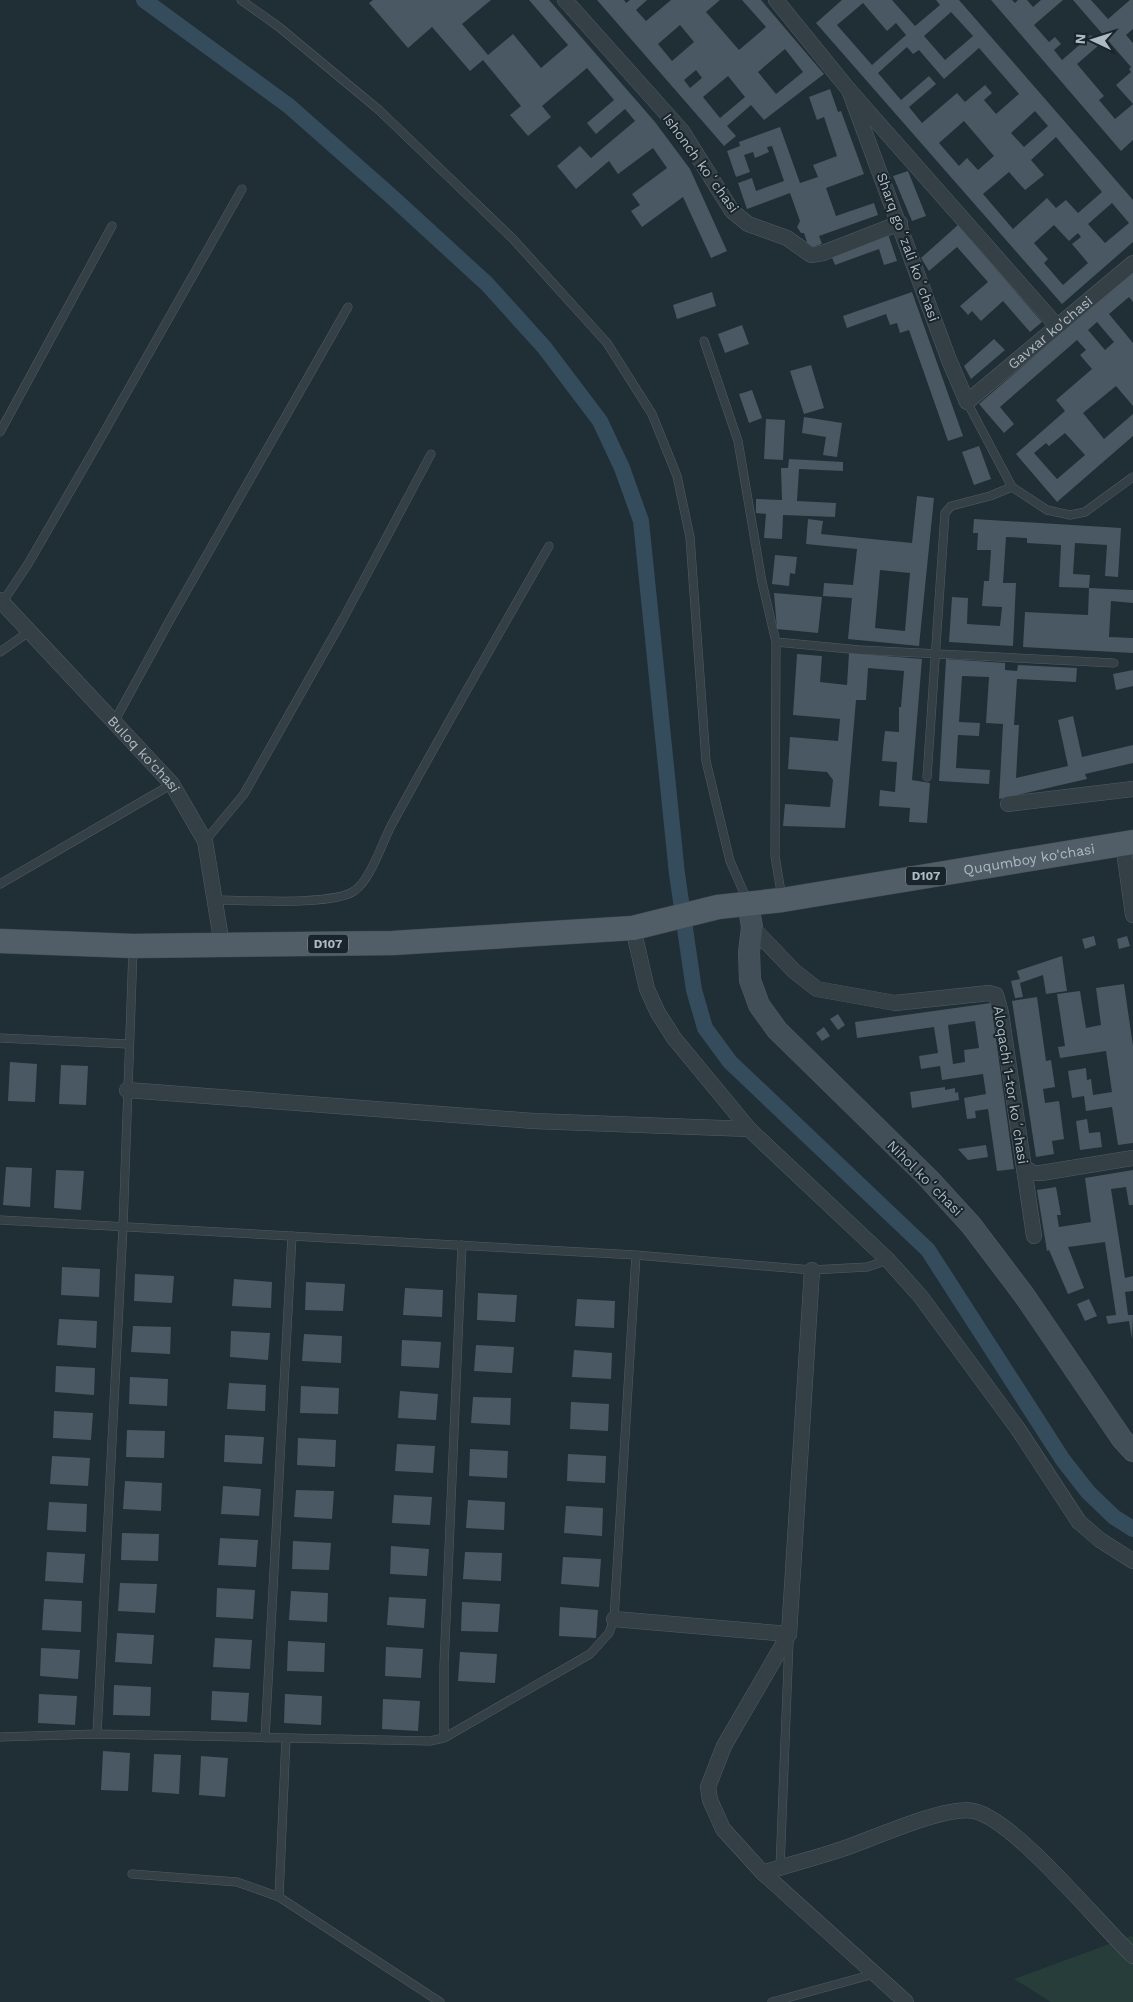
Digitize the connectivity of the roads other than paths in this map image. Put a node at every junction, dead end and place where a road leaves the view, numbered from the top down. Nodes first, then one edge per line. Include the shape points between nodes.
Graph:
1 (241, 0) edge
2 (565, 0) edge
3 (776, 0) edge
4 (850, 90) junction
5 (242, 189) dead end
6 (900, 223) junction
7 (112, 226) dead end
8 (1133, 263) edge
9 (348, 307) dead end
10 (1057, 326) junction
11 (704, 341) dead end
12 (967, 402) junction
13 (0, 432) edge
14 (431, 454) dead end
15 (1133, 477) edge
16 (1012, 487) junction
17 (549, 546) dead end
18 (1, 601) edge
19 (30, 631) junction
20 (776, 642) junction
21 (0, 652) edge
22 (936, 652) junction
23 (1114, 663) dead end
24 (114, 722) junction
25 (927, 777) dead end
26 (172, 784) junction
27 (1133, 789) edge
28 (1008, 804) dead end
29 (205, 842) junction
30 (1128, 843) edge
31 (0, 884) edge
32 (216, 900) junction
33 (782, 900) junction
34 (748, 903) junction
35 (1133, 915) edge
36 (644, 926) junction
37 (752, 927) junction
38 (0, 941) edge
39 (222, 945) junction
40 (133, 946) junction
41 (0, 1038) edge
42 (128, 1044) junction
43 (127, 1090) junction
44 (749, 1129) junction
45 (1133, 1158) edge
46 (1024, 1167) junction
47 (0, 1220) edge
48 (123, 1227) junction
49 (292, 1236) junction
50 (1034, 1236) dead end
51 (462, 1245) junction
52 (636, 1255) junction
53 (888, 1260) junction
54 (812, 1270) junction
55 (1133, 1451) edge
56 (1133, 1560) edge
57 (614, 1619) junction
58 (789, 1634) junction
59 (97, 1734) junction
60 (0, 1737) edge
61 (265, 1738) junction
62 (286, 1738) junction
63 (444, 1738) junction
64 (780, 1868) junction
65 (763, 1873) junction
66 (132, 1874) dead end
67 (279, 1897) junction
68 (1133, 1956) edge
69 (874, 1974) junction
70 (440, 2002) edge
71 (772, 2002) edge
72 (906, 2002) edge

1 - 34 lane via 279,27 379,110 514,239 607,343 652,414 677,476 690,537 706,761 730,861
2 - 6 street, Ishonch koʻchasi via 682,131 732,211 748,224 787,238 810,255
3 - 4 street, Sharq goʻzali koʻchasi
4 - 6 street, Sharq goʻzali koʻchasi
4 - 10 street, Sharq goʻzali koʻchasi
5 - 18 lane via 28,564
6 - 12 street, Sharq goʻzali koʻchasi
7 - 13 lane
8 - 10 street, Gavxar ko'chasi
9 - 24 lane
10 - 12 street, Gavxar ko'chasi
11 - 20 lane via 738,441 762,582
12 - 16 lane
14 - 29 lane via 244,794
15 - 16 lane via 1085,512 1070,515 1040,507
16 - 22 lane via 951,506 945,513
17 - 32 lane via 355,891 344,896 311,900
18 - 19 street, Buloq ko'chasi
19 - 21 lane
19 - 24 street, Buloq ko'chasi
20 - 22 lane via 860,650
20 - 33 lane via 775,856
22 - 23 lane
22 - 25 lane
24 - 26 street, Buloq ko'chasi
26 - 29 street, Buloq ko'chasi
26 - 31 lane
27 - 28 street
29 - 32 street, Buloq ko'chasi
30 - 33 main road, Ququmboy ko'chasi / D107
30 - 35 street
32 - 39 street, Buloq ko'chasi
33 - 34 main road, Ququmboy ko'chasi / D107
34 - 36 main road, Ququmboy ko'chasi / D107 via 718,907
34 - 37 main road, Nihol koʻchasi
36 - 39 main road, D107 via 393,943
36 - 44 street via 647,989 658,1013 674,1038
37 - 46 street, Aloqachi 1-tor koʻchasi via 794,971 817,989 895,1003 989,993 996,995
37 - 55 main road, Nihol koʻchasi via 750,980 759,1005 773,1024 971,1225
38 - 40 main road, D107
39 - 40 main road, D107
40 - 42 lane
41 - 42 lane
42 - 43 lane
43 - 44 street via 533,1121
43 - 48 lane
44 - 53 street
45 - 46 street via 1041,1173 1033,1173
46 - 50 street, Aloqachi 1-tor koʻchasi
47 - 48 lane
48 - 49 lane
48 - 59 lane
49 - 51 lane
49 - 61 lane
51 - 52 lane
51 - 63 lane via 444,1666
52 - 54 lane
52 - 57 lane
53 - 54 lane via 867,1267
53 - 56 street via 920,1297 1018,1429 1079,1522 1100,1540
54 - 58 street
57 - 58 street
57 - 63 lane via 609,1633 590,1654
58 - 64 lane
58 - 65 street via 724,1746 708,1787 723,1829
59 - 60 lane
59 - 61 lane
61 - 62 lane
62 - 63 lane via 416,1741
62 - 67 lane
64 - 65 street
64 - 68 street via 935,1817 972,1811 987,1816 1030,1849
65 - 69 street
66 - 67 lane via 237,1882
67 - 70 lane
69 - 71 lane
69 - 72 street

